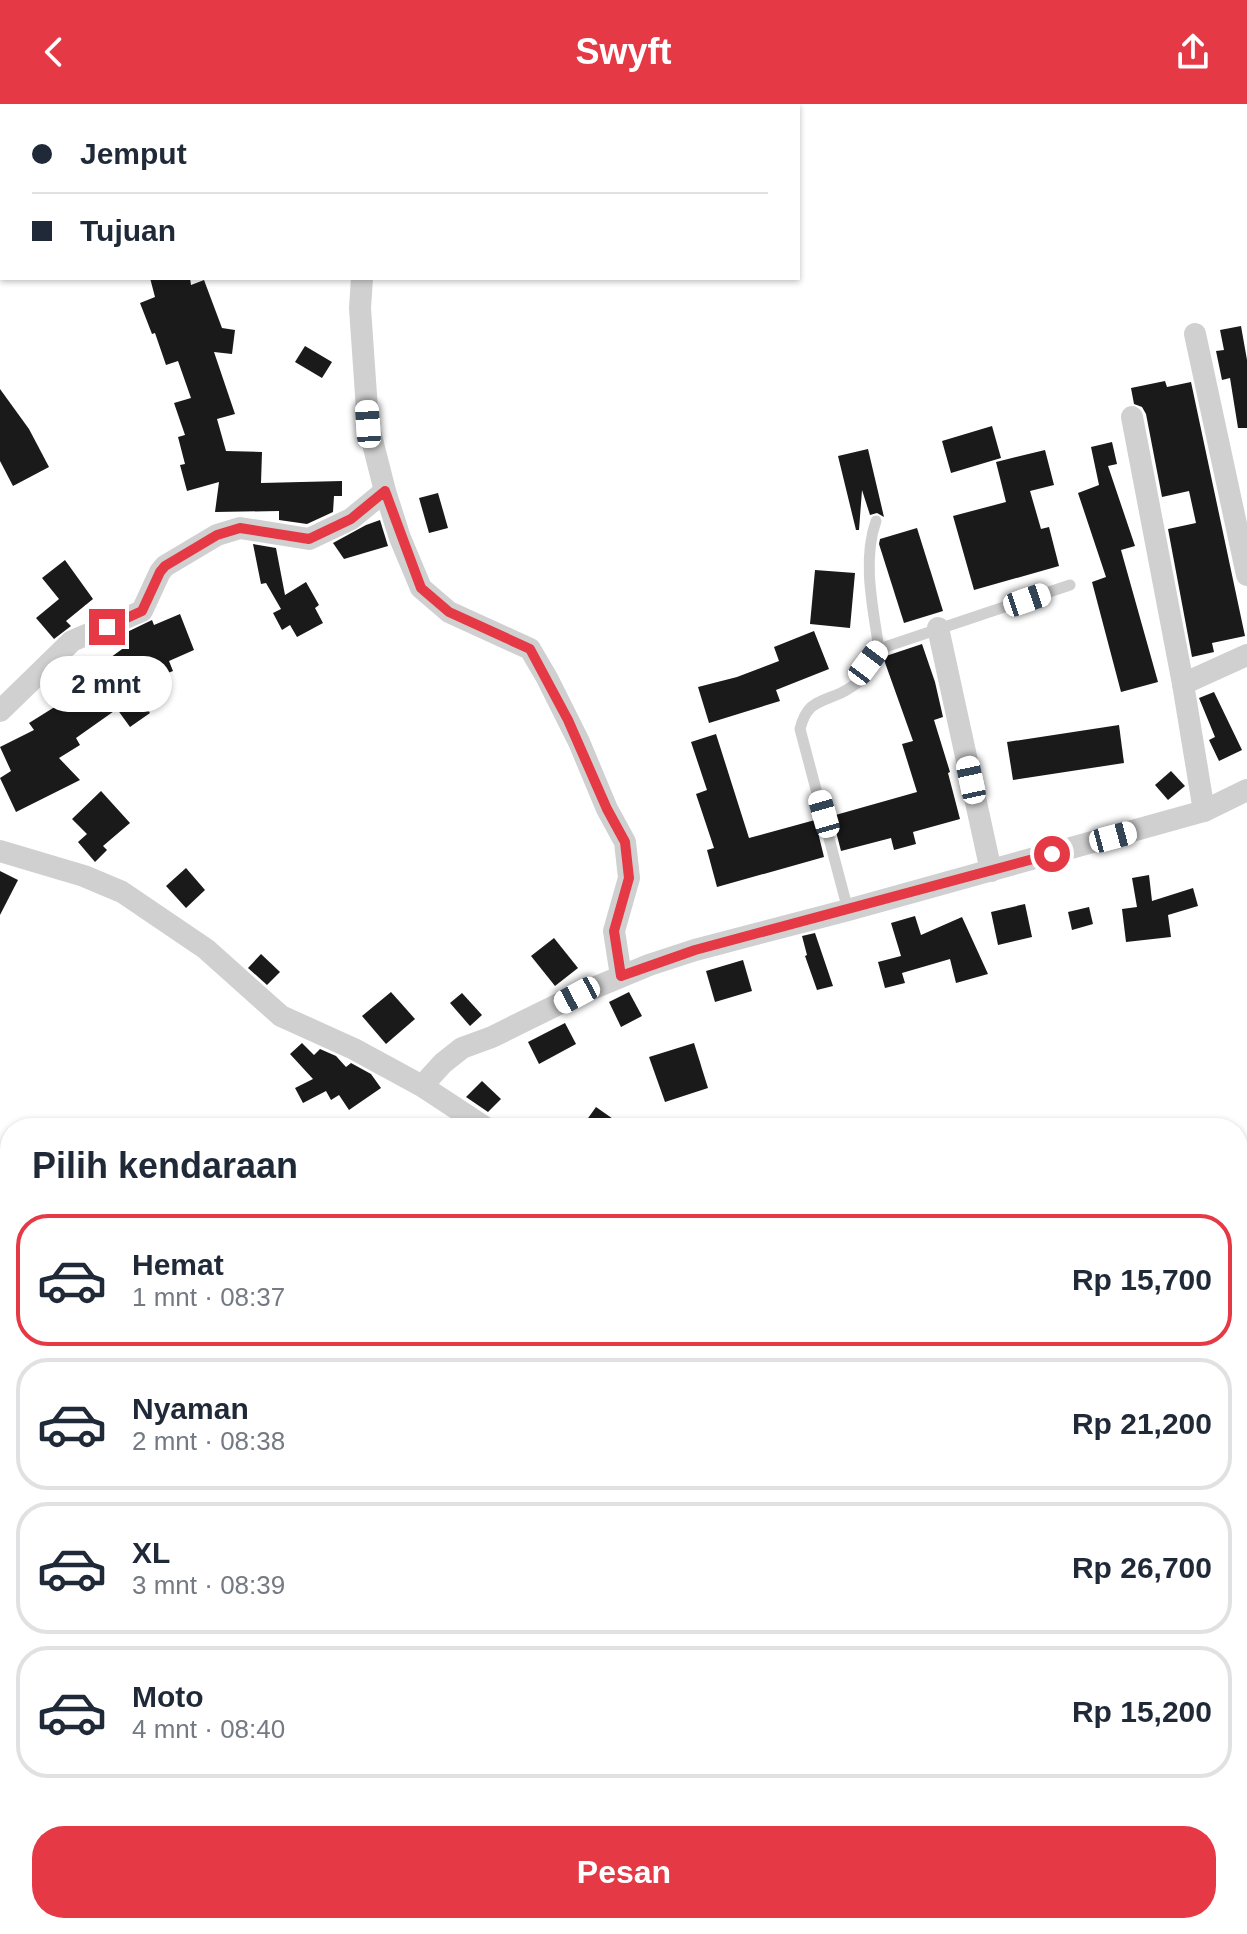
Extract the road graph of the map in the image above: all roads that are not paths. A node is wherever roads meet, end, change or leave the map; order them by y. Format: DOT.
graph roads {
  1 [pos="362,280"];
  2 [pos="1195,334"];
  3 [pos="1132,417"];
  4 [pos="385,491"];
  5 [pos="876,521"];
  6 [pos="1247,575"];
  7 [pos="1070,585"];
  8 [pos="938,628"];
  9 [pos="879,649"];
  10 [pos="1247,655"];
  11 [pos="1183,684"];
  12 [pos="0,711"];
  13 [pos="1247,790"];
  14 [pos="1204,811"];
  15 [pos="0,851"];
  16 [pos="991,871"];
  17 [pos="848,910"];
  18 [pos="621,976"];
  19 [pos="422,1086"];
  20 [pos="471,1118"];
  1 -- 4 [label="street"];
  2 -- 6 [label="street"];
  3 -- 11 [label="street"];
  4 -- 12 [label="street"];
  4 -- 18 [label="street"];
  5 -- 9 [label="lane"];
  7 -- 8 [label="lane"];
  8 -- 9 [label="lane"];
  8 -- 16 [label="street"];
  9 -- 17 [label="lane"];
  10 -- 11 [label="street"];
  11 -- 14 [label="street"];
  13 -- 14 [label="street"];
  14 -- 16 [label="street"];
  15 -- 19 [label="street"];
  16 -- 17 [label="street"];
  17 -- 18 [label="street"];
  18 -- 19 [label="street"];
  19 -- 20 [label="street"];
}
